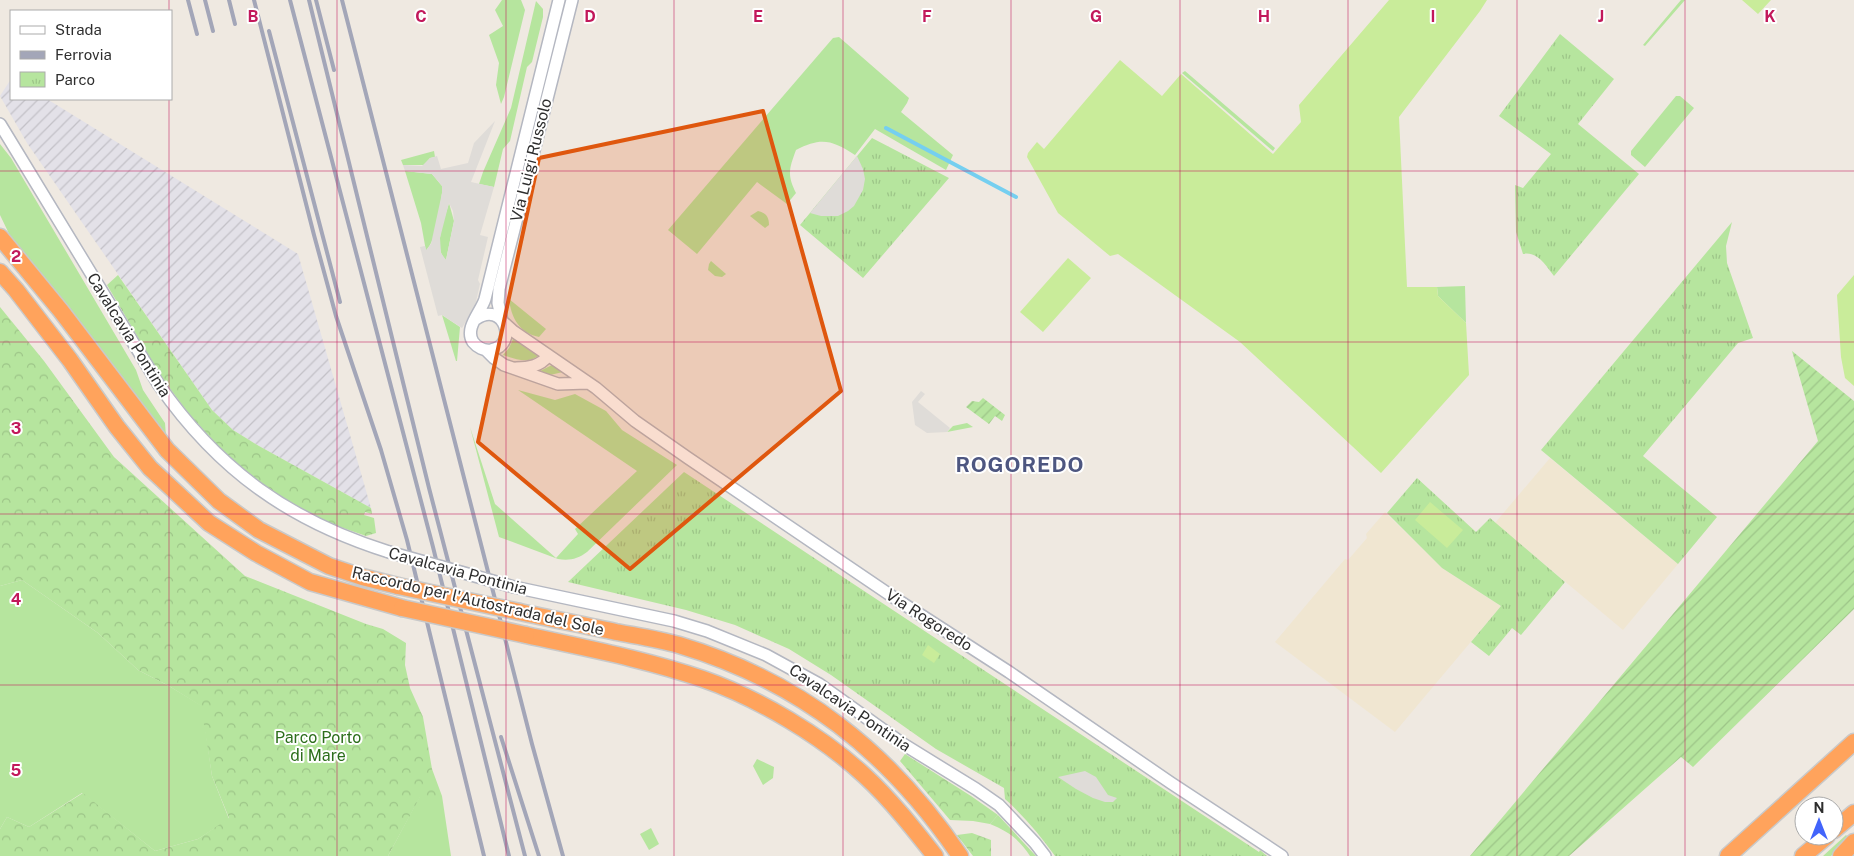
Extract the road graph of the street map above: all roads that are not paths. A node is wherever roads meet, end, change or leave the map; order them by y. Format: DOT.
graph roads {
  1 [pos="559,0"];
  2 [pos="572,0"];
  3 [pos="0,124"];
  4 [pos="2,238"];
  5 [pos="0,272"];
  6 [pos="476,319"];
  7 [pos="503,322"];
  8 [pos="486,350"];
  9 [pos="548,356"];
  10 [pos="511,368"];
  11 [pos="587,383"];
  12 [pos="1854,742"];
  13 [pos="1854,813"];
  14 [pos="1844,822"];
  15 [pos="1854,842"];
  16 [pos="1814,846"];
  17 [pos="957,852"];
  18 [pos="1279,855"];
  19 [pos="935,856"];
  20 [pos="1045,856"];
  21 [pos="1728,856"];
  22 [pos="1803,856"];
  23 [pos="1841,856"];
  1 -- 6 [label="street, Via Luigi Russolo"];
  2 -- 7 [label="street, Via Luigi Russolo"];
  3 -- 20 [label="street, Cavalcavia Pontinia, bridge"];
  4 -- 17 [label="highway, Raccordo per l'Autostrada del Sole, bridge"];
  5 -- 19 [label="highway, Raccordo per l'Autostrada del Sole, bridge"];
  6 -- 7 [label="street"];
  6 -- 8 [label="street"];
  7 -- 8 [label="street"];
  7 -- 9 [label="street, Via Rogoredo"];
  8 -- 10 [label="street"];
  9 -- 10 [label="street"];
  9 -- 11 [label="street, Via Rogoredo"];
  10 -- 11 [label="street"];
  11 -- 18 [label="street, Via Rogoredo"];
  12 -- 21 [label="highway"];
  13 -- 14 [label="highway"];
  15 -- 23 [label="highway"];
  16 -- 22 [label="highway"];
}
